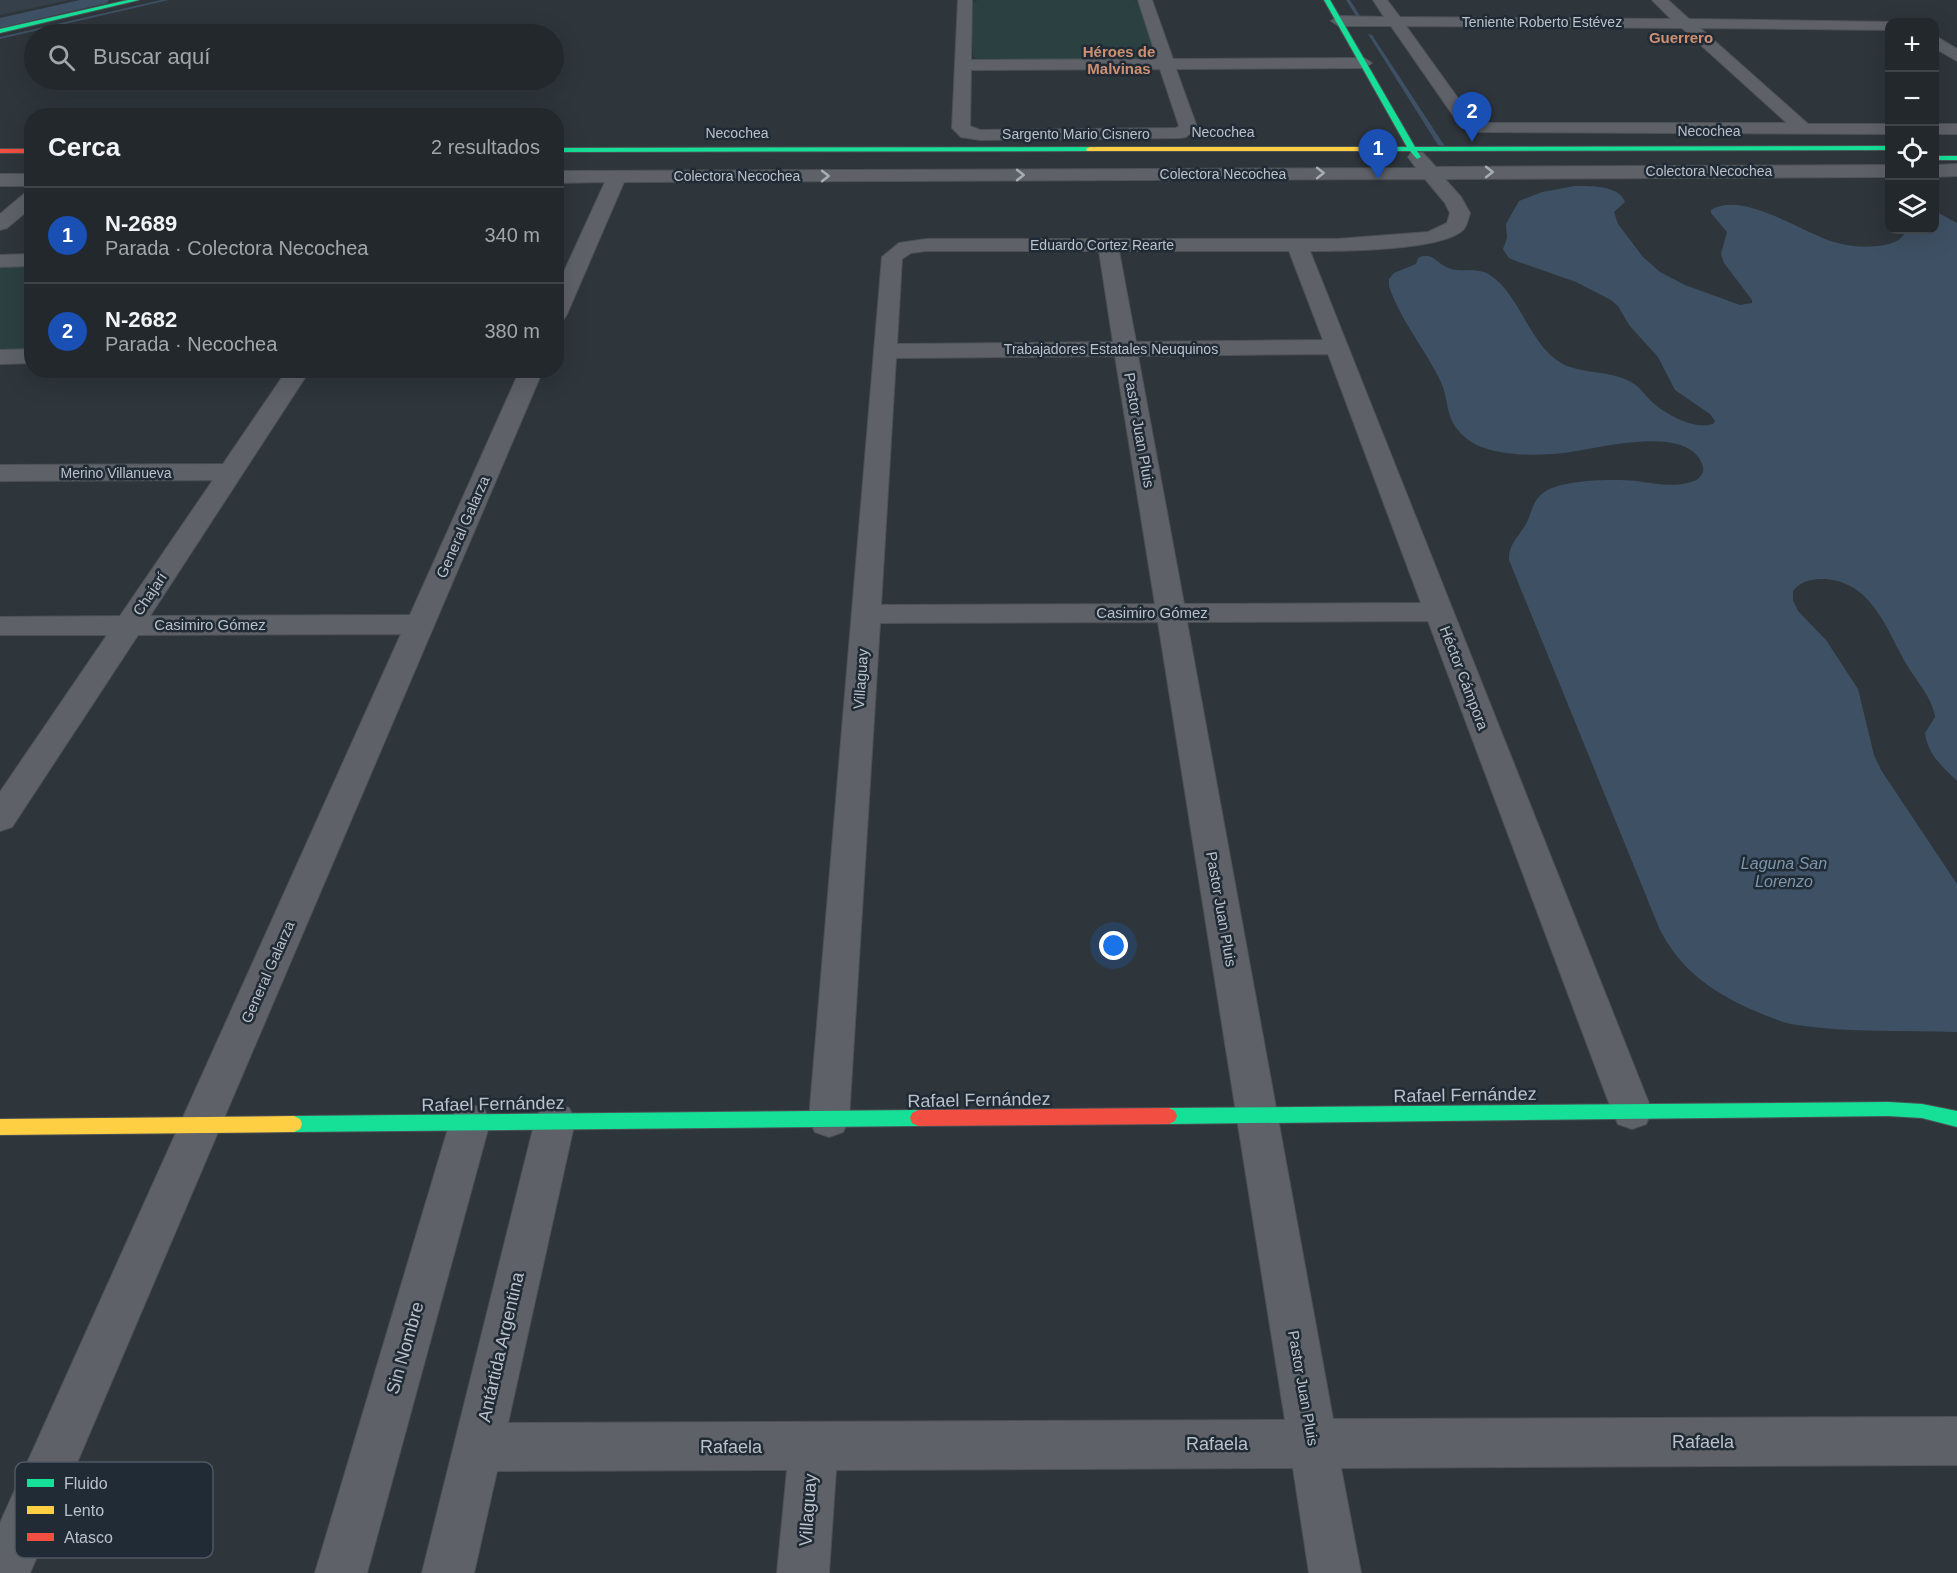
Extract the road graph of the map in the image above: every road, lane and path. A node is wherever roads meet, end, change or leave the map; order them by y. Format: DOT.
graph roads {
  1 [pos="136,0"];
  2 [pos="965,0"];
  3 [pos="1145,0"];
  4 [pos="1327,0"];
  5 [pos="1380,0"];
  6 [pos="1659,0"];
  7 [pos="1885,18"];
  8 [pos="31,24"];
  9 [pos="24,26"];
  10 [pos="1342,26"];
  11 [pos="1399,26"];
  12 [pos="1691,28"];
  13 [pos="0,31"];
  14 [pos="1885,35"];
  15 [pos="1939,43"];
  16 [pos="1957,56"];
  17 [pos="1364,63"];
  18 [pos="1167,64"];
  19 [pos="962,65"];
  20 [pos="1804,129"];
  21 [pos="1885,129"];
  22 [pos="1939,129"];
  23 [pos="1957,129"];
  24 [pos="1885,148"];
  25 [pos="1939,148"];
  26 [pos="1957,148"];
  27 [pos="564,150"];
  28 [pos="0,151"];
  29 [pos="24,151"];
  30 [pos="1415,152"];
  31 [pos="1885,158"];
  32 [pos="1939,158"];
  33 [pos="1957,158"];
  34 [pos="564,159"];
  35 [pos="0,160"];
  36 [pos="24,160"];
  37 [pos="1885,171"];
  38 [pos="1939,171"];
  39 [pos="1957,171"];
  40 [pos="1431,173"];
  41 [pos="564,177"];
  42 [pos="617,177"];
  43 [pos="0,180"];
  44 [pos="24,180"];
  45 [pos="24,203"];
  46 [pos="0,224"];
  47 [pos="1108,245"];
  48 [pos="1297,245"];
  49 [pos="906,247"];
  50 [pos="24,260"];
  51 [pos="0,261"];
  52 [pos="564,296"];
  53 [pos="1337,347"];
  54 [pos="1125,349"];
  55 [pos="885,351"];
  56 [pos="24,356"];
  57 [pos="0,357"];
  58 [pos="294,378"];
  59 [pos="528,378"];
  60 [pos="231,472"];
  61 [pos="0,473"];
  62 [pos="1439,612"];
  63 [pos="1170,613"];
  64 [pos="866,614"];
  65 [pos="420,624"];
  66 [pos="129,625"];
  67 [pos="0,626"];
  68 [pos="0,818"];
  69 [pos="1632,1111"];
  70 [pos="1256,1115"];
  71 [pos="829,1119"];
  72 [pos="1957,1119"];
  73 [pos="555,1121"];
  74 [pos="470,1122"];
  75 [pos="200,1125"];
  76 [pos="0,1127"];
  77 [pos="1957,1441"];
  78 [pos="1313,1444"];
  79 [pos="813,1446"];
  80 [pos="477,1448"];
  81 [pos="53,1462"];
  82 [pos="15,1548"];
  83 [pos="4,1573"];
  84 [pos="341,1573"];
  85 [pos="448,1573"];
  86 [pos="804,1573"];
  87 [pos="1335,1573"];
  1 -- 8 [label="main road"];
  2 -- 19 [label="street"];
  3 -- 18 [label="street"];
  4 -- 10 [label="main road"];
  5 -- 11 [label="street"];
  6 -- 12 [label="street"];
  7 -- 12 [label="street, Teniente Roberto Estévez"];
  9 -- 13 [label="main road"];
  10 -- 11 [label="street, Teniente Roberto Estévez"];
  10 -- 17 [label="main road"];
  11 -- 12 [label="street, Teniente Roberto Estévez"];
  11 -- 20 [label="street"];
  12 -- 14 [label="street, Teniente Roberto Estévez"];
  12 -- 20 [label="street"];
  15 -- 16 [label="street"];
  17 -- 18 [label="street"];
  17 -- 30 [label="main road"];
  18 -- 19 [label="street"];
  18 -- 19 [label="street, Sargento Mario Cisnero"];
  20 -- 21 [label="street"];
  22 -- 23 [label="street"];
  24 -- 30 [label="main road, Necochea"];
  25 -- 26 [label="main road"];
  27 -- 30 [label="main road, Necochea"];
  28 -- 29 [label="main road"];
  30 -- 31 [label="main road, Necochea"];
  30 -- 34 [label="main road, Necochea"];
  30 -- 40 [label="street"];
  32 -- 33 [label="main road"];
  35 -- 36 [label="main road"];
  40 -- 37 [label="street, Colectora Necochea, one-way"];
  38 -- 39 [label="street"];
  42 -- 40 [label="street, Colectora Necochea, one-way"];
  40 -- 48 [label="street, Eduardo Cortez Rearte"];
  41 -- 42 [label="street, Colectora Necochea"];
  42 -- 52 [label="street"];
  43 -- 44 [label="street"];
  45 -- 46 [label="street"];
  47 -- 48 [label="street, Eduardo Cortez Rearte"];
  47 -- 49 [label="street, Eduardo Cortez Rearte"];
  47 -- 54 [label="street, Pastor Juan Pluis"];
  48 -- 53 [label="street, Héctor Cámpora"];
  49 -- 55 [label="street, Villaguay"];
  50 -- 51 [label="street"];
  53 -- 54 [label="street, Trabajadores Estatales Neuquinos"];
  53 -- 62 [label="street, Héctor Cámpora"];
  54 -- 55 [label="street, Trabajadores Estatales Neuquinos"];
  54 -- 63 [label="street, Pastor Juan Pluis"];
  55 -- 64 [label="street, Villaguay"];
  56 -- 57 [label="street"];
  58 -- 60 [label="street, Chajarí"];
  59 -- 65 [label="street, General Galarza"];
  60 -- 61 [label="street, Merino Villanueva"];
  60 -- 66 [label="street, Chajarí"];
  62 -- 63 [label="street, Casimiro Gómez"];
  62 -- 69 [label="street, Héctor Cámpora"];
  63 -- 64 [label="street, Casimiro Gómez"];
  63 -- 70 [label="street, Pastor Juan Pluis"];
  64 -- 71 [label="street, Villaguay"];
  65 -- 66 [label="street, Casimiro Gómez"];
  65 -- 75 [label="street, General Galarza"];
  66 -- 67 [label="street, Casimiro Gómez"];
  66 -- 68 [label="street, Chajarí"];
  69 -- 70 [label="main road, Rafael Fernández"];
  69 -- 72 [label="main road, Rafael Fernández"];
  70 -- 71 [label="main road, Rafael Fernández"];
  70 -- 78 [label="street, Pastor Juan Pluis"];
  71 -- 73 [label="main road, Rafael Fernández"];
  73 -- 74 [label="main road, Rafael Fernández"];
  73 -- 80 [label="street, Antártida Argentina"];
  74 -- 75 [label="main road, Rafael Fernández"];
  74 -- 84 [label="street, Sin Nombre"];
  75 -- 76 [label="main road, Rafael Fernández"];
  75 -- 81 [label="street, General Galarza"];
  77 -- 78 [label="street, Rafaela"];
  78 -- 79 [label="street, Rafaela"];
  78 -- 87 [label="street, Pastor Juan Pluis"];
  79 -- 80 [label="street, Rafaela"];
  79 -- 86 [label="street, Villaguay"];
  80 -- 85 [label="street, Antártida Argentina"];
  82 -- 83 [label="street, General Galarza"];
}
